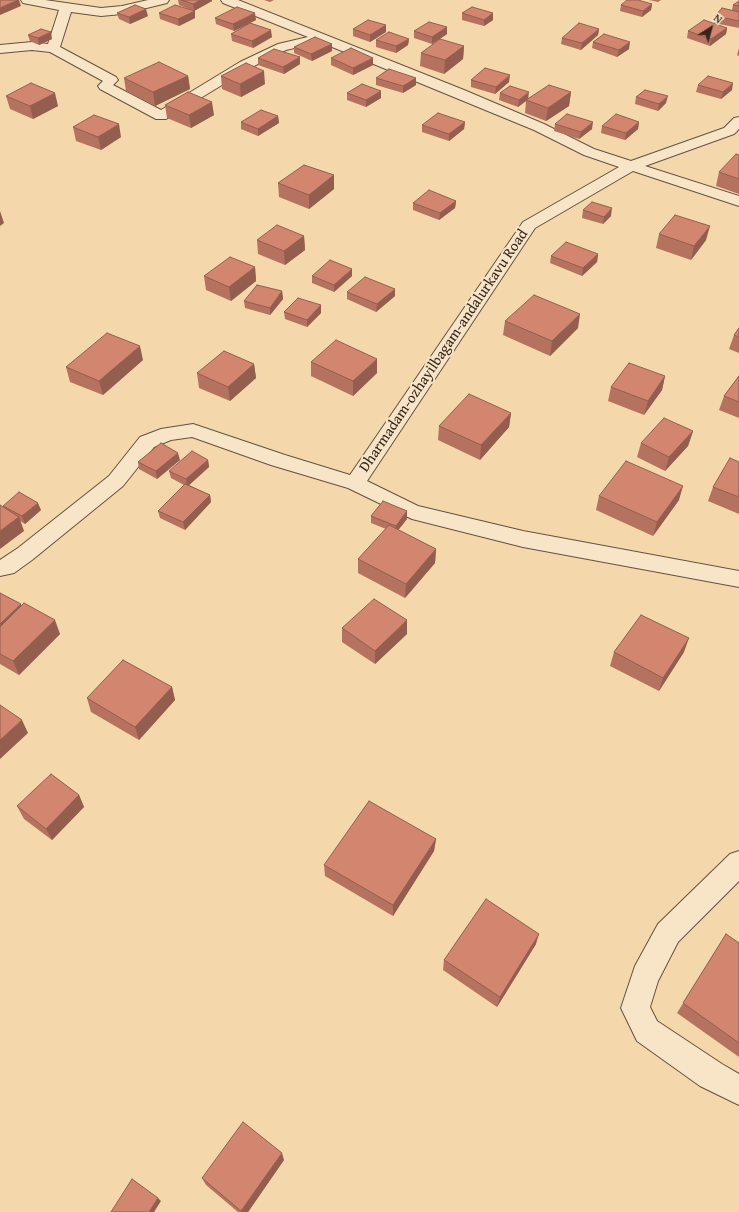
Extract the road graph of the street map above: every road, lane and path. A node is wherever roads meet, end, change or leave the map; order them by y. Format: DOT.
graph roads {
  1 [pos="27,0"];
  2 [pos="163,0"];
  3 [pos="227,0"];
  4 [pos="66,8"];
  5 [pos="321,38"];
  6 [pos="53,48"];
  7 [pos="0,49"];
  8 [pos="739,121"];
  9 [pos="633,165"];
  10 [pos="739,201"];
  11 [pos="355,483"];
  12 [pos="0,568"];
  13 [pos="739,579"];
  14 [pos="739,863"];
  15 [pos="739,1090"];
  1 -- 4 [label="street"];
  2 -- 4 [label="street"];
  3 -- 5 [label="street"];
  4 -- 6 [label="street"];
  5 -- 6 [label="street"];
  5 -- 9 [label="street"];
  6 -- 7 [label="street"];
  8 -- 9 [label="street, Dharmadam-ozhayilbagam-andalurkavu Road"];
  9 -- 10 [label="street"];
  9 -- 11 [label="street, Dharmadam-ozhayilbagam-andalurkavu Road"];
  11 -- 12 [label="street"];
  11 -- 13 [label="street, Dharmadam-ozhayilbagam-andalurkavu Road"];
  14 -- 15 [label="street"];
}
